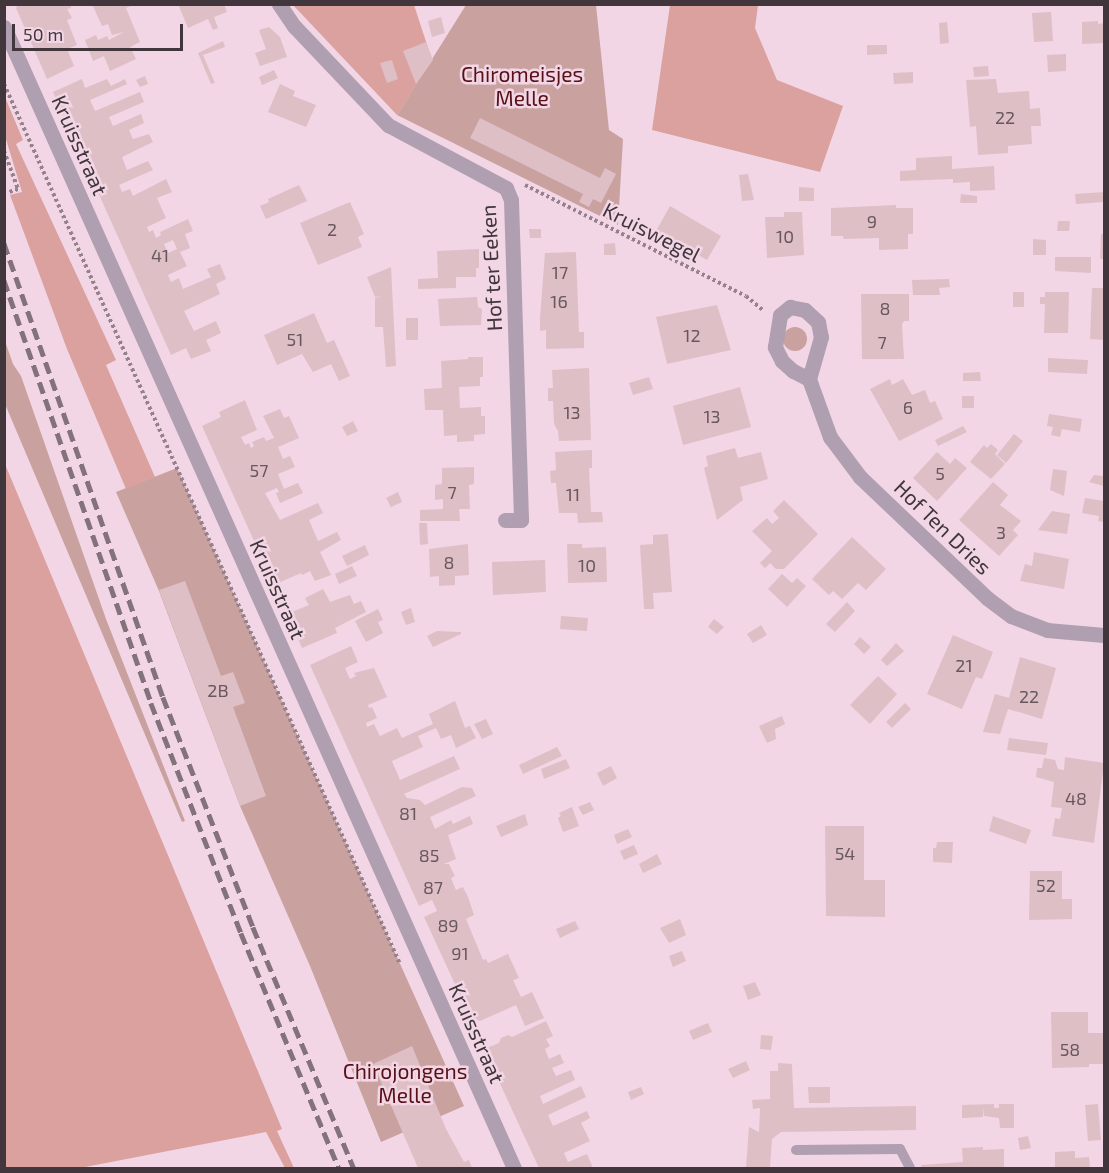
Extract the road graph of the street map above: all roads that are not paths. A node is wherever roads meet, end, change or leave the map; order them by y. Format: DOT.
graph roads {
  1 [pos="279,4"];
  2 [pos="4,27"];
  3 [pos="809,379"];
  4 [pos="505,520"];
  5 [pos="1104,635"];
  6 [pos="796,1150"];
  7 [pos="514,1168"];
  8 [pos="910,1168"];
  1 -- 4 [label="street, Hof ter Eeken"];
  2 -- 7 [label="street, Kruisstraat"];
  3 -- 3 [label="street"];
  3 -- 5 [label="street, Hof Ten Dries"];
  6 -- 8 [label="lane"];
}
